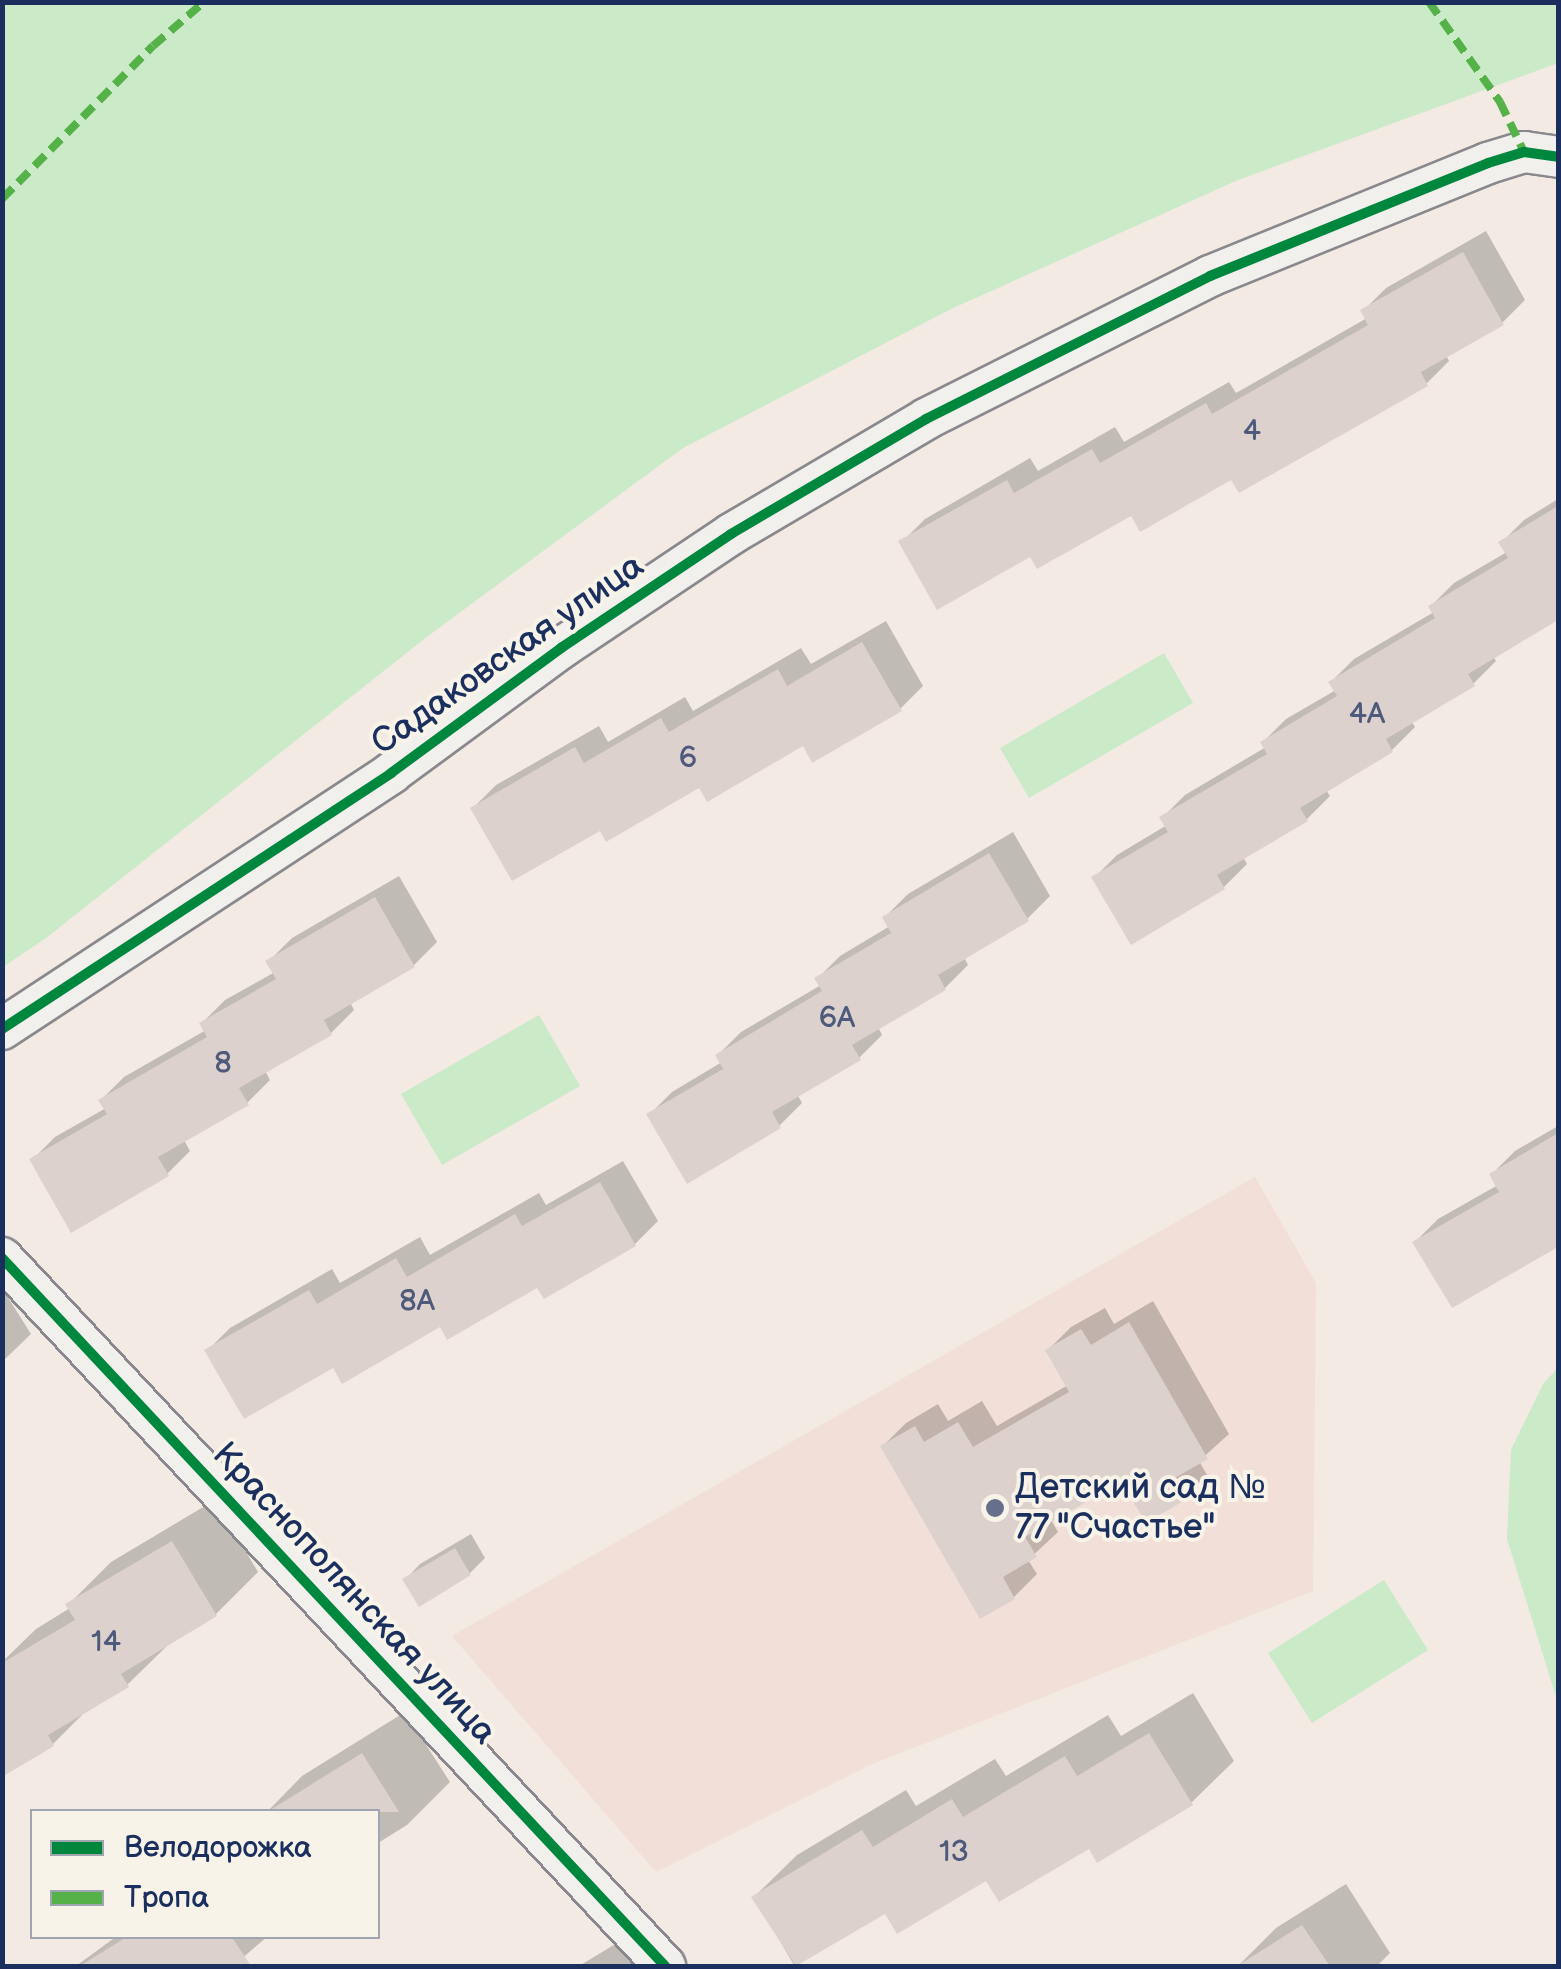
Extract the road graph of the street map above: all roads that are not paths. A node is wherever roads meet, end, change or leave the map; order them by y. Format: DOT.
graph roads {
  1 [pos="1558,157"];
  2 [pos="2,1030"];
  3 [pos="2,1258"];
  4 [pos="665,1966"];
  1 -- 2 [label="street, Садаковская улица"];
  3 -- 4 [label="street, Краснополянская улица"];
}
